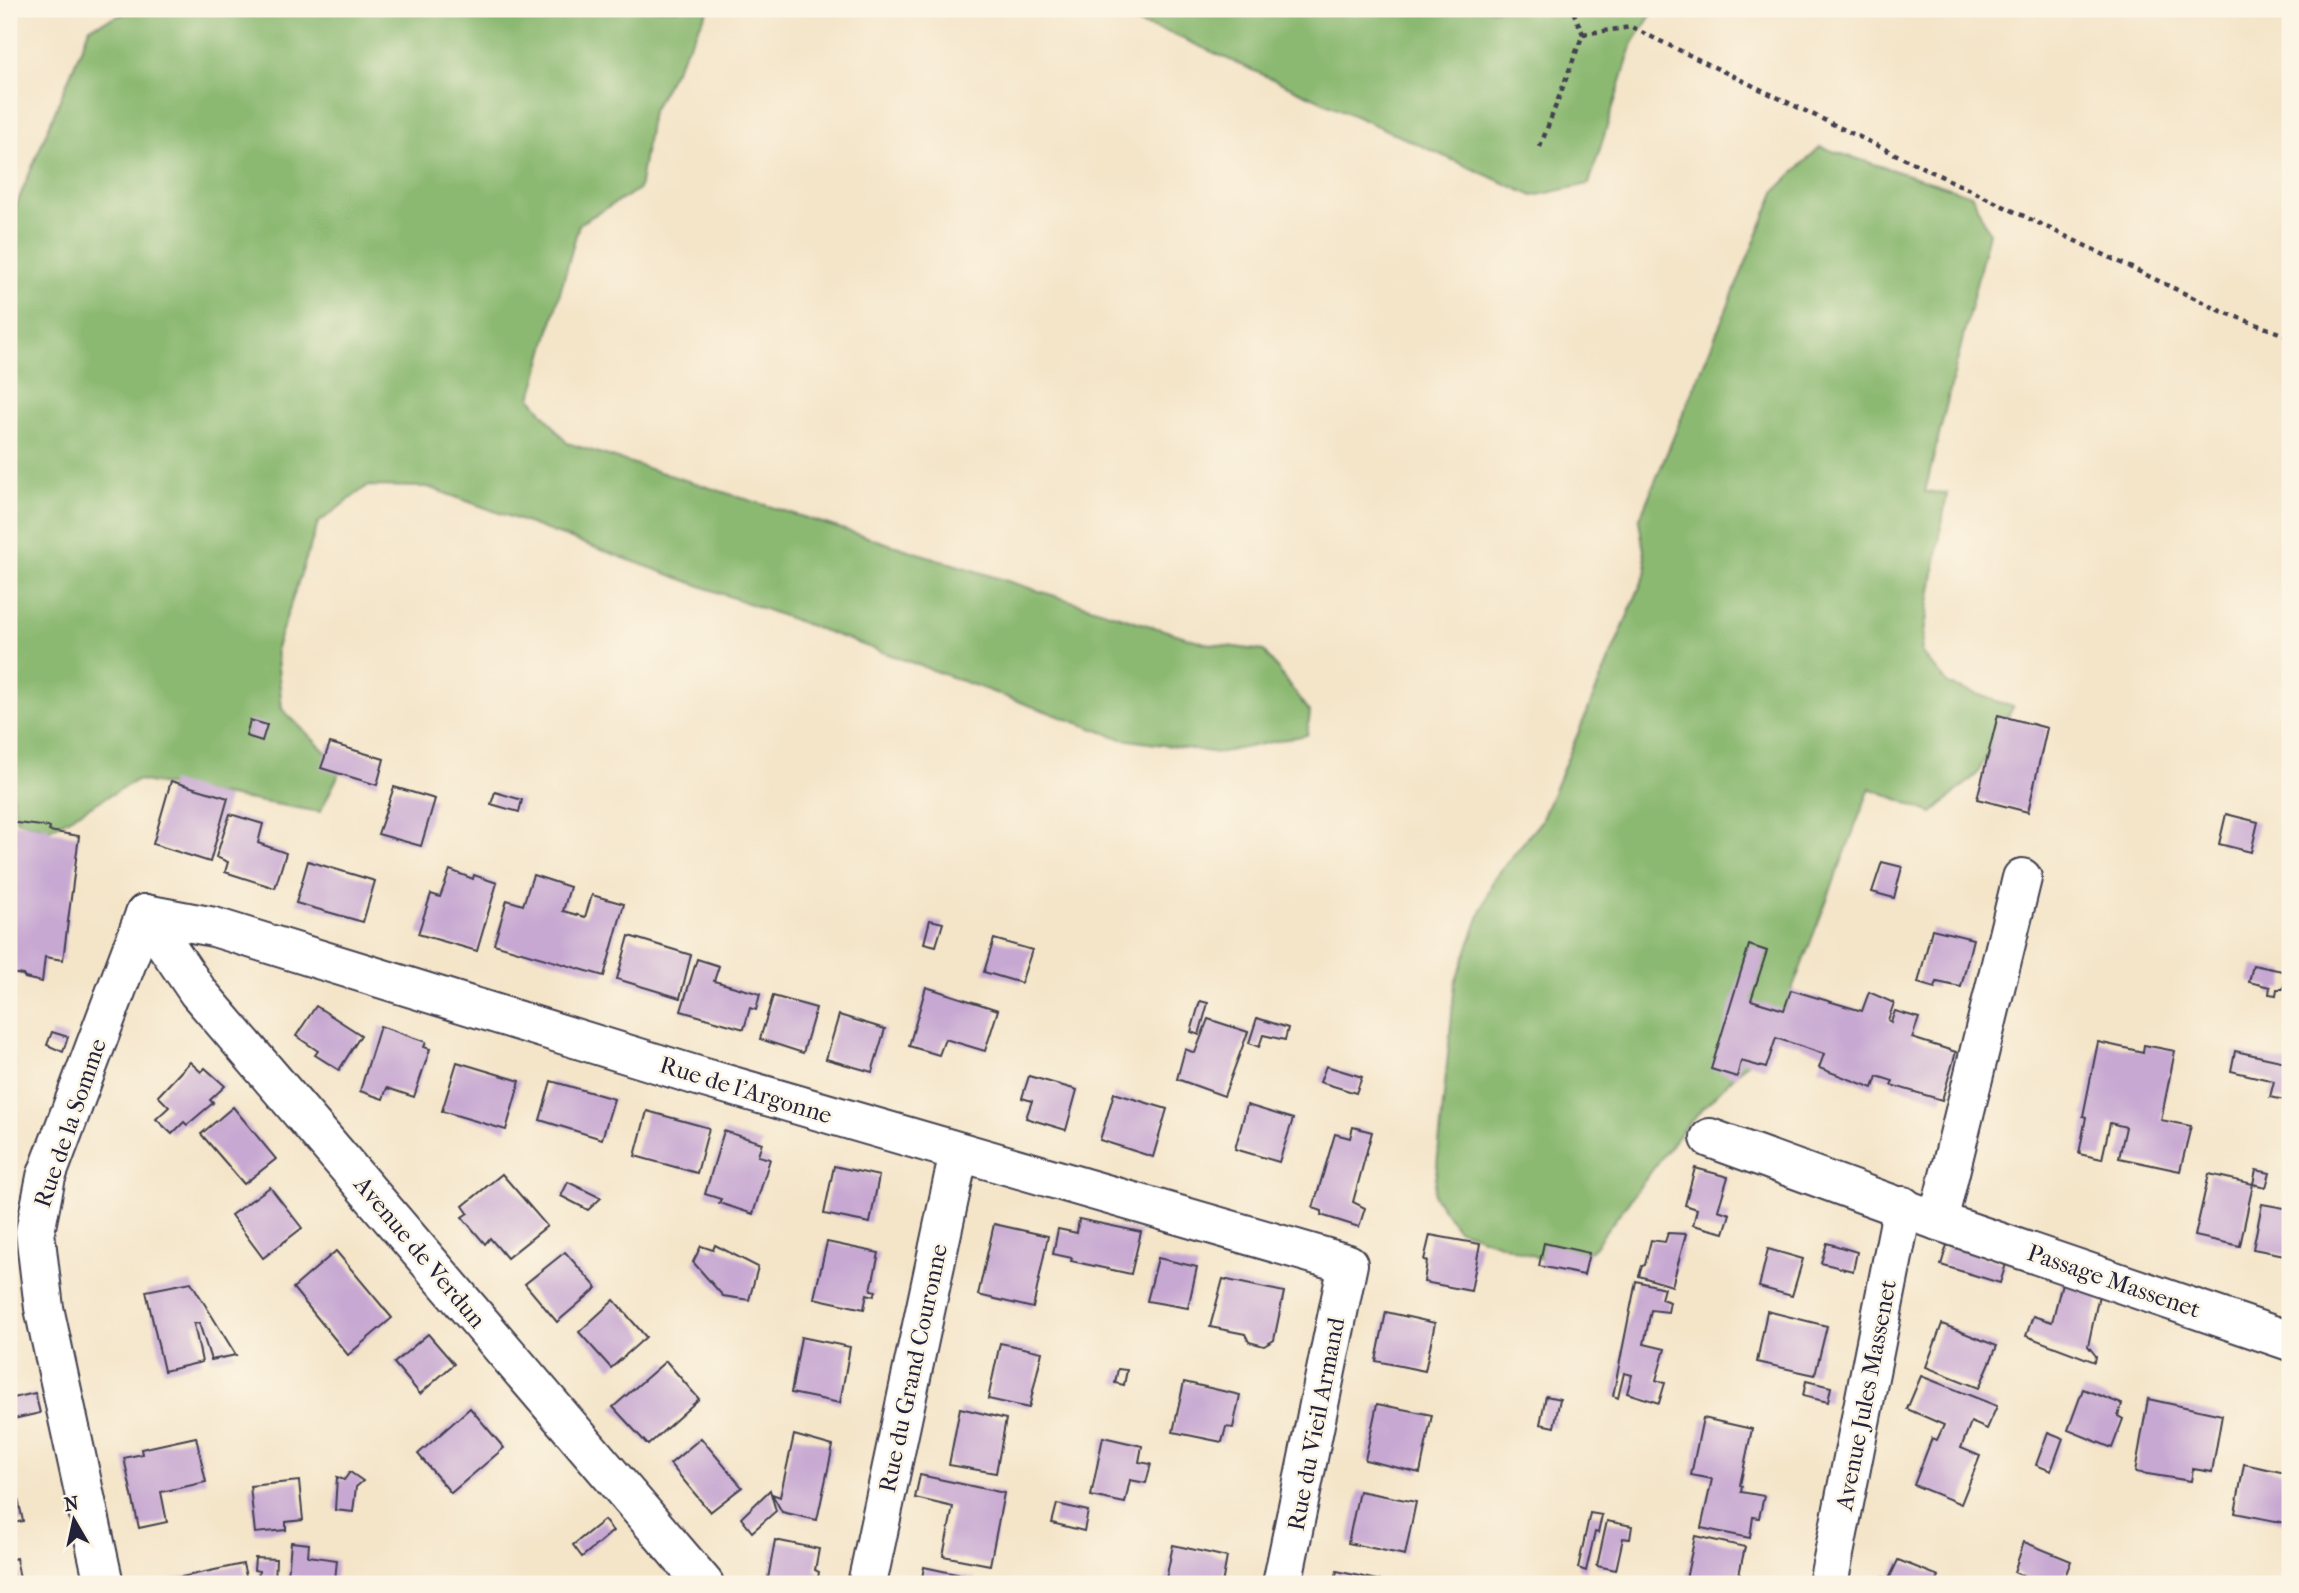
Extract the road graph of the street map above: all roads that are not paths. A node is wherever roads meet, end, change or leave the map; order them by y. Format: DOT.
graph roads {
  1 [pos="2022,878"];
  2 [pos="145,914"];
  3 [pos="1710,1138"];
  4 [pos="959,1152"];
  5 [pos="1903,1206"];
  6 [pos="1938,1221"];
  7 [pos="1348,1264"];
  8 [pos="2290,1341"];
  9 [pos="104,1584"];
  10 [pos="704,1584"];
  11 [pos="867,1584"];
  12 [pos="1282,1584"];
  13 [pos="1828,1584"];
  1 -- 6 [label="street"];
  2 -- 4 [label="street, Rue de l'Argonne"];
  2 -- 9 [label="street, Rue de la Somme"];
  2 -- 10 [label="street, Avenue de Verdun"];
  3 -- 5 [label="street, Passage Massenet"];
  4 -- 7 [label="street, Rue de l'Argonne"];
  4 -- 11 [label="street, Rue du Grand Couronne"];
  5 -- 6 [label="street, Passage Massenet"];
  5 -- 13 [label="street, Avenue Jules Massenet"];
  6 -- 8 [label="street, Passage Massenet"];
  7 -- 12 [label="street, Rue du Vieil Armand"];
}
